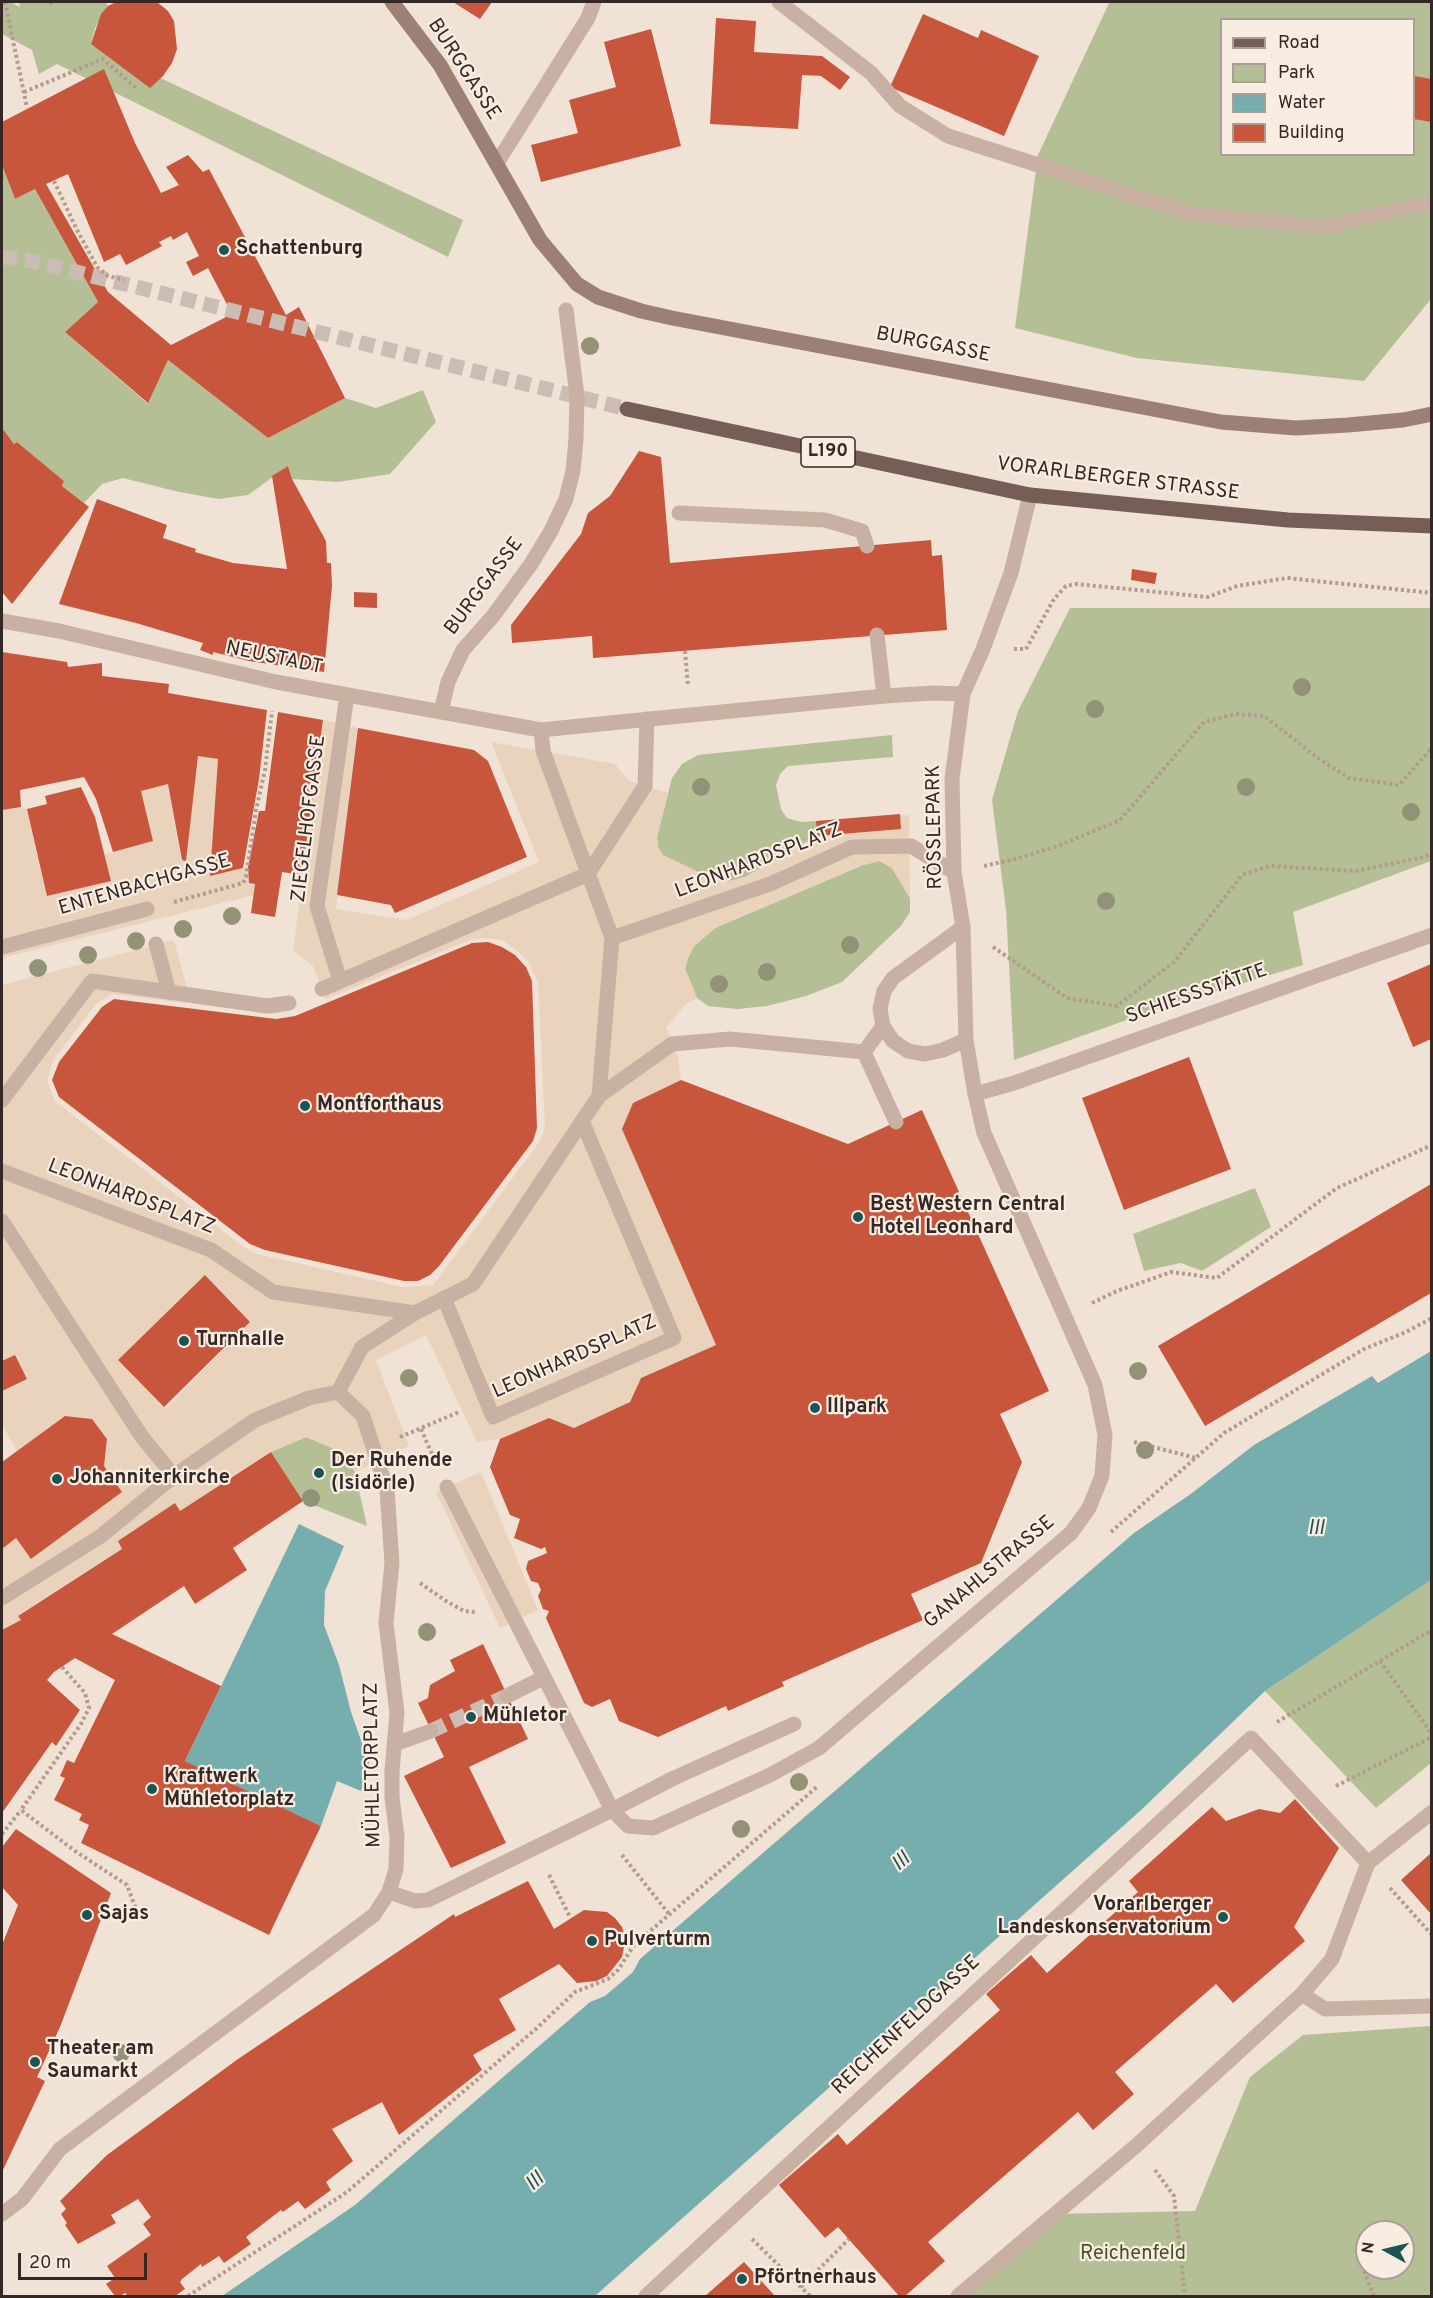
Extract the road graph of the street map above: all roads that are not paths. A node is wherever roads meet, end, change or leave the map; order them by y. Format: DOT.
graph roads {
  1 [pos="392,2"];
  2 [pos="594,2"];
  3 [pos="778,2"];
  4 [pos="497,164"];
  5 [pos="1431,202"];
  6 [pos="566,310"];
  7 [pos="627,409"];
  8 [pos="1431,414"];
  9 [pos="1030,495"];
  10 [pos="679,513"];
  11 [pos="1431,526"];
  12 [pos="867,546"];
  13 [pos="2,621"];
  14 [pos="877,635"];
  15 [pos="963,694"];
  16 [pos="347,695"];
  17 [pos="884,696"];
  18 [pos="441,712"];
  19 [pos="647,719"];
  20 [pos="541,730"];
  21 [pos="954,872"];
  22 [pos="588,874"];
  23 [pos="147,909"];
  24 [pos="963,927"];
  25 [pos="1431,935"];
  26 [pos="612,938"];
  27 [pos="156,944"];
  28 [pos="2,947"];
  29 [pos="340,981"];
  30 [pos="321,989"];
  31 [pos="170,992"];
  32 [pos="289,1003"];
  33 [pos="883,1026"];
  34 [pos="966,1040"];
  35 [pos="864,1052"];
  36 [pos="975,1094"];
  37 [pos="599,1096"];
  38 [pos="2,1100"];
  39 [pos="582,1121"];
  40 [pos="896,1122"];
  41 [pos="2,1171"];
  42 [pos="2,1221"];
  43 [pos="444,1298"];
  44 [pos="415,1312"];
  45 [pos="338,1392"];
  46 [pos="174,1476"];
  47 [pos="447,1486"];
  48 [pos="2,1598"];
  49 [pos="543,1678"];
  50 [pos="507,1696"];
  51 [pos="794,1724"];
  52 [pos="431,1731"];
  53 [pos="394,1744"];
  54 [pos="612,1810"];
  55 [pos="1431,1812"];
  56 [pos="1368,1863"];
  57 [pos="389,1892"];
  58 [pos="1302,1994"];
  59 [pos="1431,2006"];
  60 [pos="2,2214"];
  61 [pos="646,2296"];
  62 [pos="958,2296"];
  1 -- 4 [label="main road, BURGGASSE"];
  2 -- 4 [label="street, BURGGASSE"];
  3 -- 5 [label="street"];
  4 -- 8 [label="main road, BURGGASSE"];
  6 -- 18 [label="street, BURGGASSE"];
  7 -- 9 [label="main road, VORARLBERGER STRASSE / L190"];
  9 -- 11 [label="main road, VORARLBERGER STRASSE / L190"];
  9 -- 15 [label="street, RÖSSLEPARK"];
  10 -- 12 [label="street"];
  13 -- 16 [label="street, NEUSTADT"];
  14 -- 17 [label="street"];
  15 -- 17 [label="street"];
  15 -- 21 [label="street, RÖSSLEPARK"];
  16 -- 18 [label="street, NEUSTADT"];
  16 -- 29 [label="street, ZIEGELHOFGASSE"];
  17 -- 19 [label="street"];
  18 -- 20 [label="street, NEUSTADT"];
  19 -- 20 [label="street"];
  19 -- 22 [label="street"];
  20 -- 22 [label="street"];
  21 -- 24 [label="street, RÖSSLEPARK"];
  21 -- 26 [label="street, LEONHARDSPLATZ"];
  22 -- 26 [label="street"];
  22 -- 29 [label="street"];
  23 -- 28 [label="street, ENTENBACHGASSE"];
  24 -- 33 [label="street"];
  24 -- 34 [label="street, GANAHLSTRASSE"];
  25 -- 36 [label="street, SCHIESSSTÄTTE"];
  26 -- 37 [label="street"];
  27 -- 31 [label="street"];
  29 -- 30 [label="street"];
  31 -- 32 [label="street"];
  31 -- 38 [label="street"];
  33 -- 34 [label="street"];
  33 -- 35 [label="street"];
  34 -- 36 [label="street, GANAHLSTRASSE"];
  35 -- 37 [label="street"];
  35 -- 40 [label="street"];
  36 -- 54 [label="street, GANAHLSTRASSE"];
  37 -- 39 [label="street"];
  39 -- 43 [label="street"];
  39 -- 43 [label="street, LEONHARDSPLATZ"];
  41 -- 44 [label="street, LEONHARDSPLATZ"];
  42 -- 46 [label="street"];
  43 -- 44 [label="street"];
  44 -- 45 [label="street"];
  45 -- 46 [label="street"];
  45 -- 53 [label="street, MÜHLETORPLATZ"];
  46 -- 48 [label="street"];
  47 -- 49 [label="street"];
  49 -- 50 [label="street"];
  49 -- 54 [label="street"];
  51 -- 54 [label="street"];
  52 -- 53 [label="street"];
  53 -- 57 [label="street, MÜHLETORPLATZ"];
  54 -- 57 [label="street"];
  55 -- 56 [label="street"];
  56 -- 58 [label="street"];
  56 -- 61 [label="street, REICHENFELDGASSE"];
  57 -- 60 [label="street, MÜHLETORPLATZ"];
  58 -- 59 [label="street"];
  58 -- 62 [label="street"];
}
